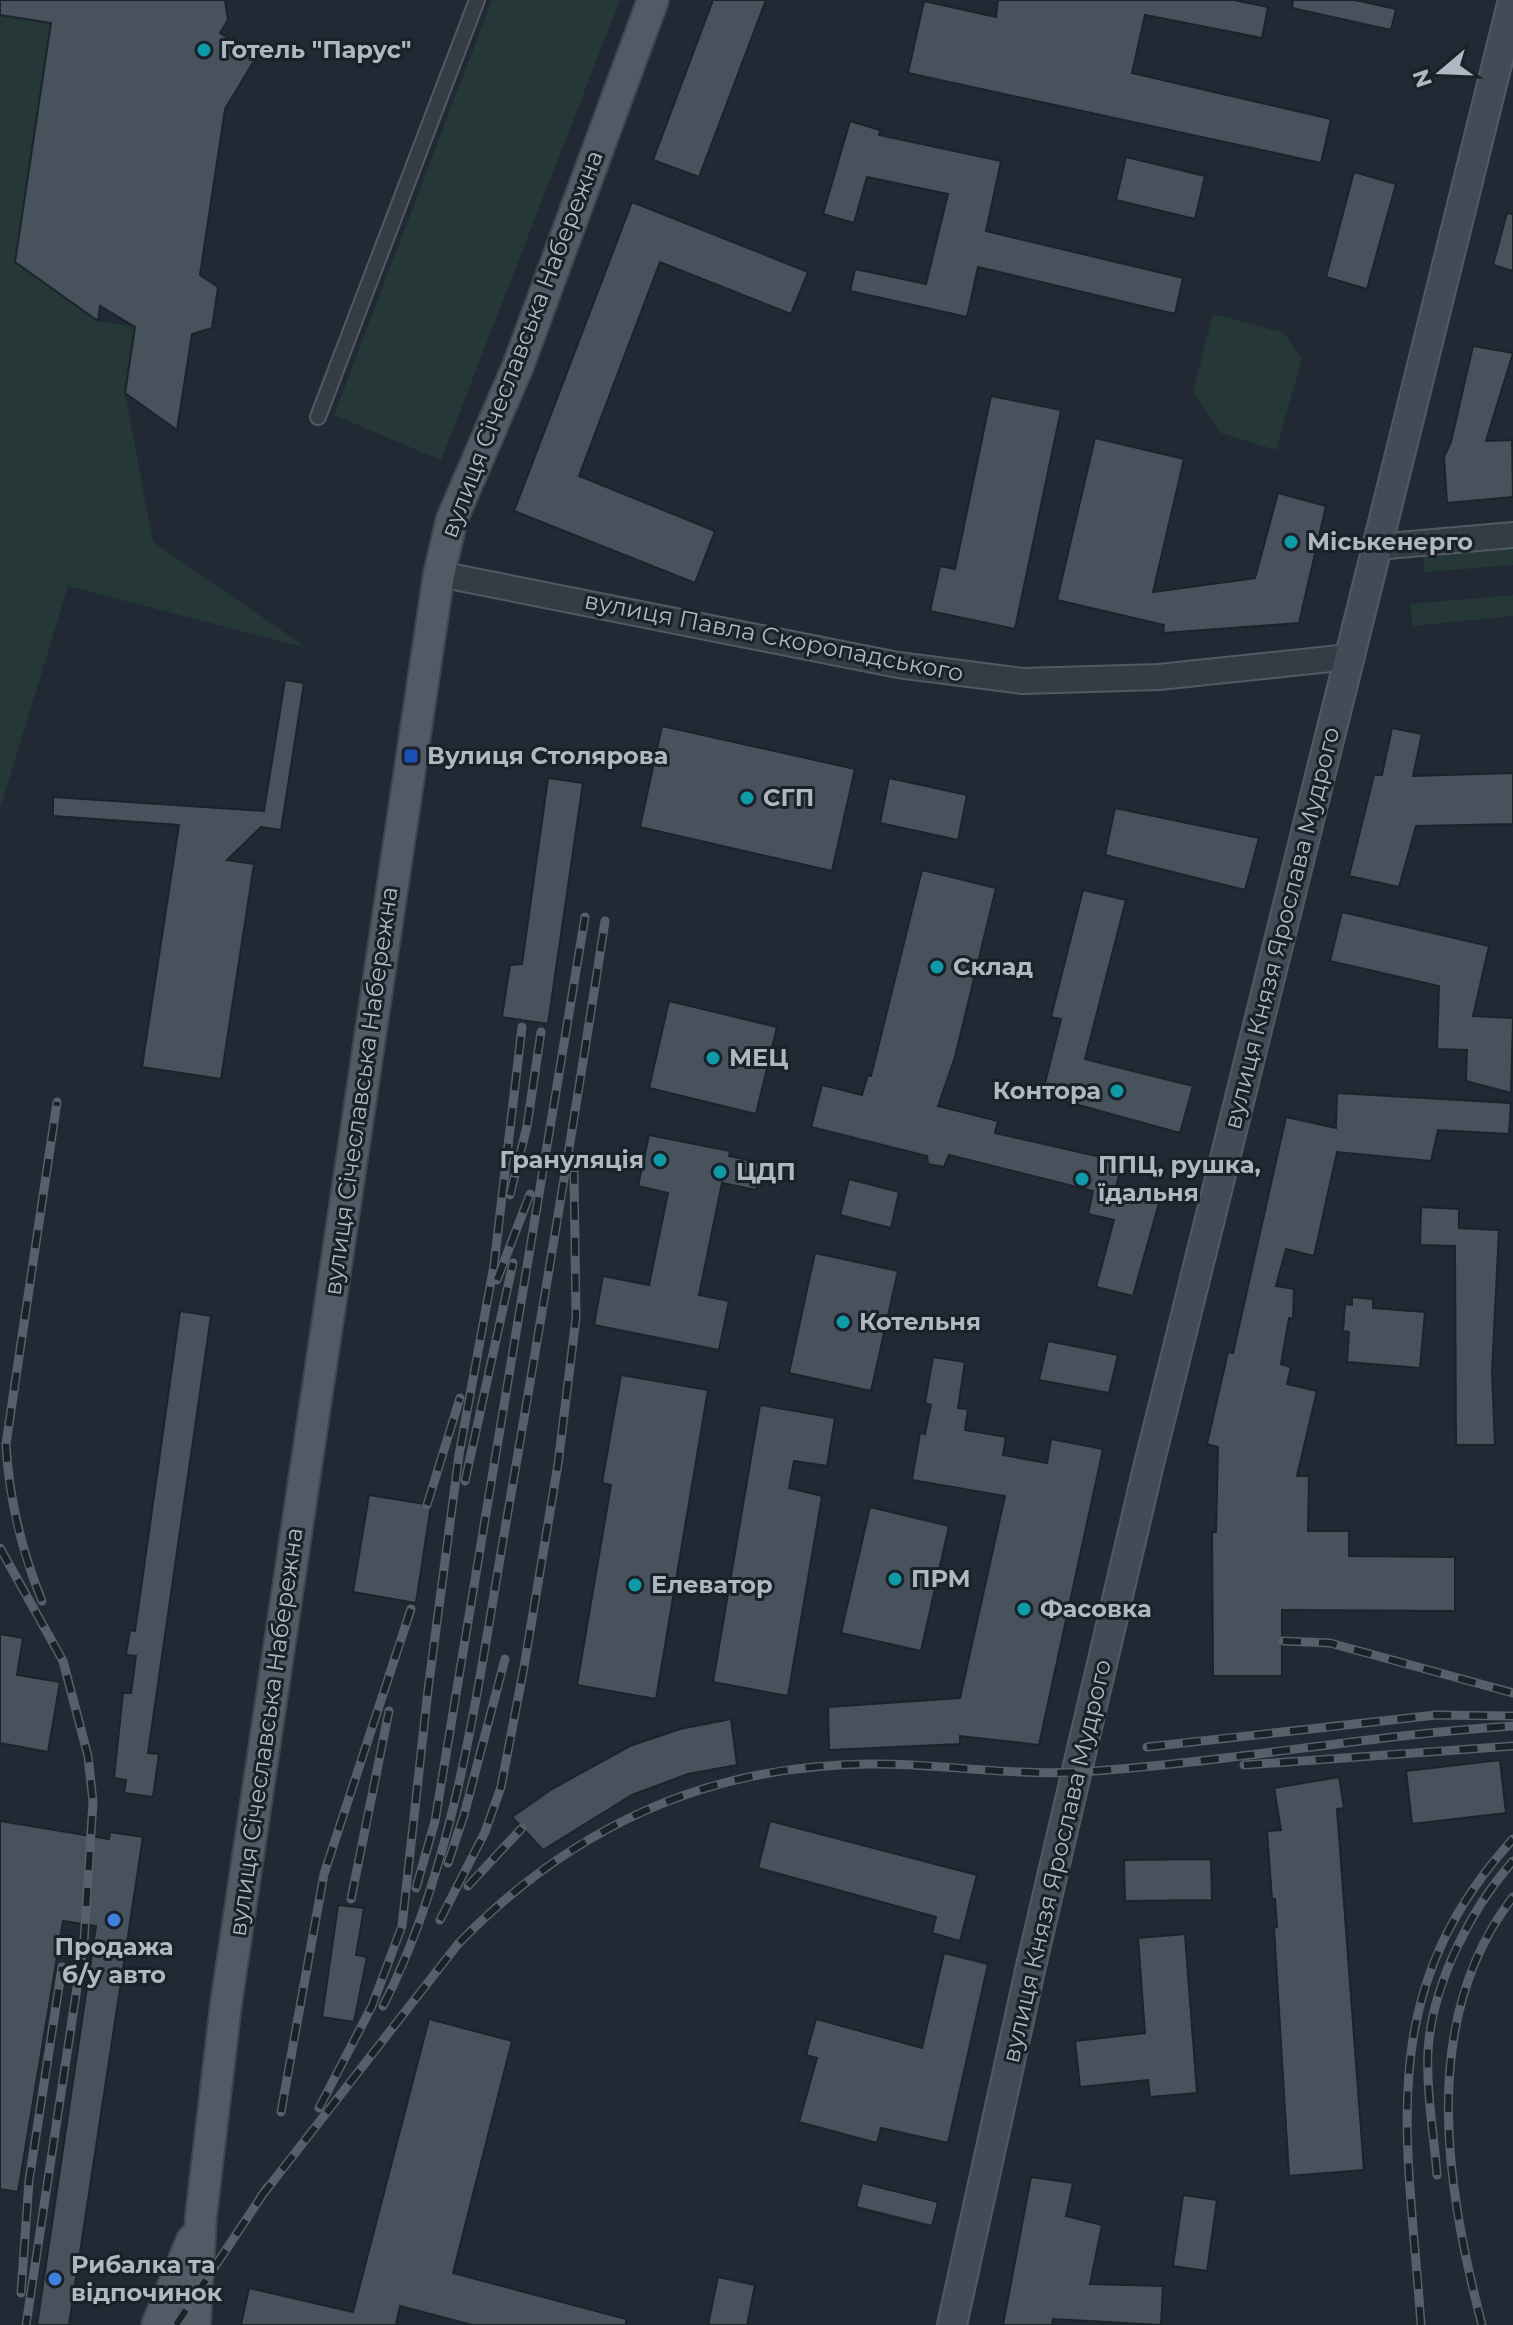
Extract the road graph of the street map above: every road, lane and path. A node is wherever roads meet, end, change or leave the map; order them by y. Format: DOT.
graph roads {
  1 [pos="477,0"];
  2 [pos="653,0"];
  3 [pos="1513,0"];
  4 [pos="318,417"];
  5 [pos="1513,535"];
  6 [pos="1376,547"];
  7 [pos="439,574"];
  8 [pos="1349,657"];
  9 [pos="201,2216"];
  10 [pos="157,2325"];
  11 [pos="195,2325"];
  12 [pos="952,2325"];
  1 -- 4 [label="street"];
  2 -- 7 [label="main road, вулиця Січеславська Набережна"];
  3 -- 6 [label="main road, вулиця Князя Ярослава Мудрого"];
  5 -- 6 [label="street"];
  6 -- 8 [label="main road, вулиця Князя Ярослава Мудрого"];
  7 -- 8 [label="street, вулиця Павла Скоропадського"];
  7 -- 9 [label="main road, вулиця Січеславська Набережна"];
  8 -- 12 [label="main road, вулиця Князя Ярослава Мудрого"];
  9 -- 10 [label="main road, вулиця Січеславська Набережна"];
  9 -- 11 [label="main road, вулиця Січеславська Набережна"];
}
